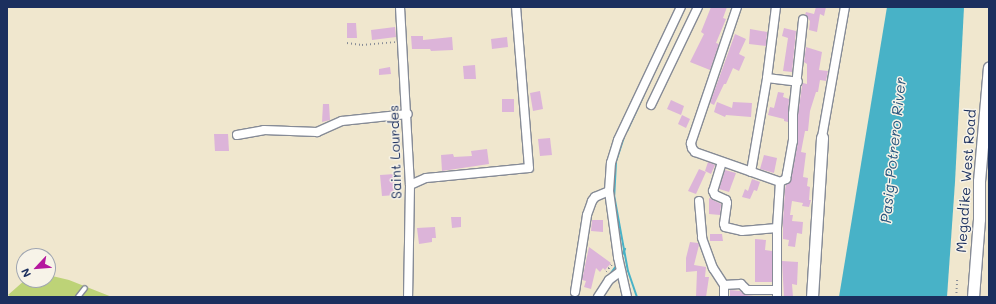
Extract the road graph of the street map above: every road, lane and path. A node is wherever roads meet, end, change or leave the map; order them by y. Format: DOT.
graph roads {
  1 [pos="400,7"];
  2 [pos="516,7"];
  3 [pos="681,7"];
  4 [pos="698,7"];
  5 [pos="737,7"];
  6 [pos="776,7"];
  7 [pos="845,7"];
  8 [pos="803,20"];
  9 [pos="402,42"];
  10 [pos="347,43"];
  11 [pos="989,67"];
  12 [pos="767,78"];
  13 [pos="798,82"];
  14 [pos="651,105"];
  15 [pos="408,114"];
  16 [pos="237,135"];
  17 [pos="822,137"];
  18 [pos="722,162"];
  19 [pos="751,172"];
  20 [pos="780,182"];
  21 [pos="410,185"];
  22 [pos="609,191"];
  23 [pos="699,201"];
  24 [pos="777,228"];
  25 [pos="621,268"];
  26 [pos="957,280"];
  27 [pos="724,284"];
  28 [pos="85,288"];
  29 [pos="575,292"];
  30 [pos="777,293"];
  31 [pos="78,297"];
  32 [pos="408,297"];
  33 [pos="598,297"];
  34 [pos="627,297"];
  35 [pos="724,297"];
  36 [pos="812,297"];
  37 [pos="956,297"];
  38 [pos="973,297"];
  1 -- 9 [label="street, Saint Lourdes"];
  2 -- 21 [label="street"];
  3 -- 22 [label="street"];
  4 -- 14 [label="street"];
  5 -- 18 [label="street"];
  6 -- 12 [label="street"];
  7 -- 17 [label="street"];
  8 -- 13 [label="street"];
  9 -- 10 [label="path"];
  9 -- 15 [label="street, Saint Lourdes"];
  11 -- 38 [label="street, Megadike West Road"];
  12 -- 13 [label="street"];
  12 -- 19 [label="street"];
  13 -- 20 [label="street"];
  15 -- 16 [label="street"];
  15 -- 21 [label="street, Saint Lourdes"];
  17 -- 36 [label="street"];
  18 -- 19 [label="street"];
  18 -- 24 [label="street"];
  19 -- 20 [label="street"];
  20 -- 24 [label="street"];
  21 -- 32 [label="street, Saint Lourdes"];
  22 -- 25 [label="street"];
  22 -- 29 [label="street"];
  23 -- 27 [label="street"];
  24 -- 30 [label="street"];
  25 -- 33 [label="street"];
  25 -- 34 [label="street"];
  26 -- 37 [label="path"];
  27 -- 30 [label="street"];
  27 -- 35 [label="street"];
  28 -- 31 [label="lane"];
}
